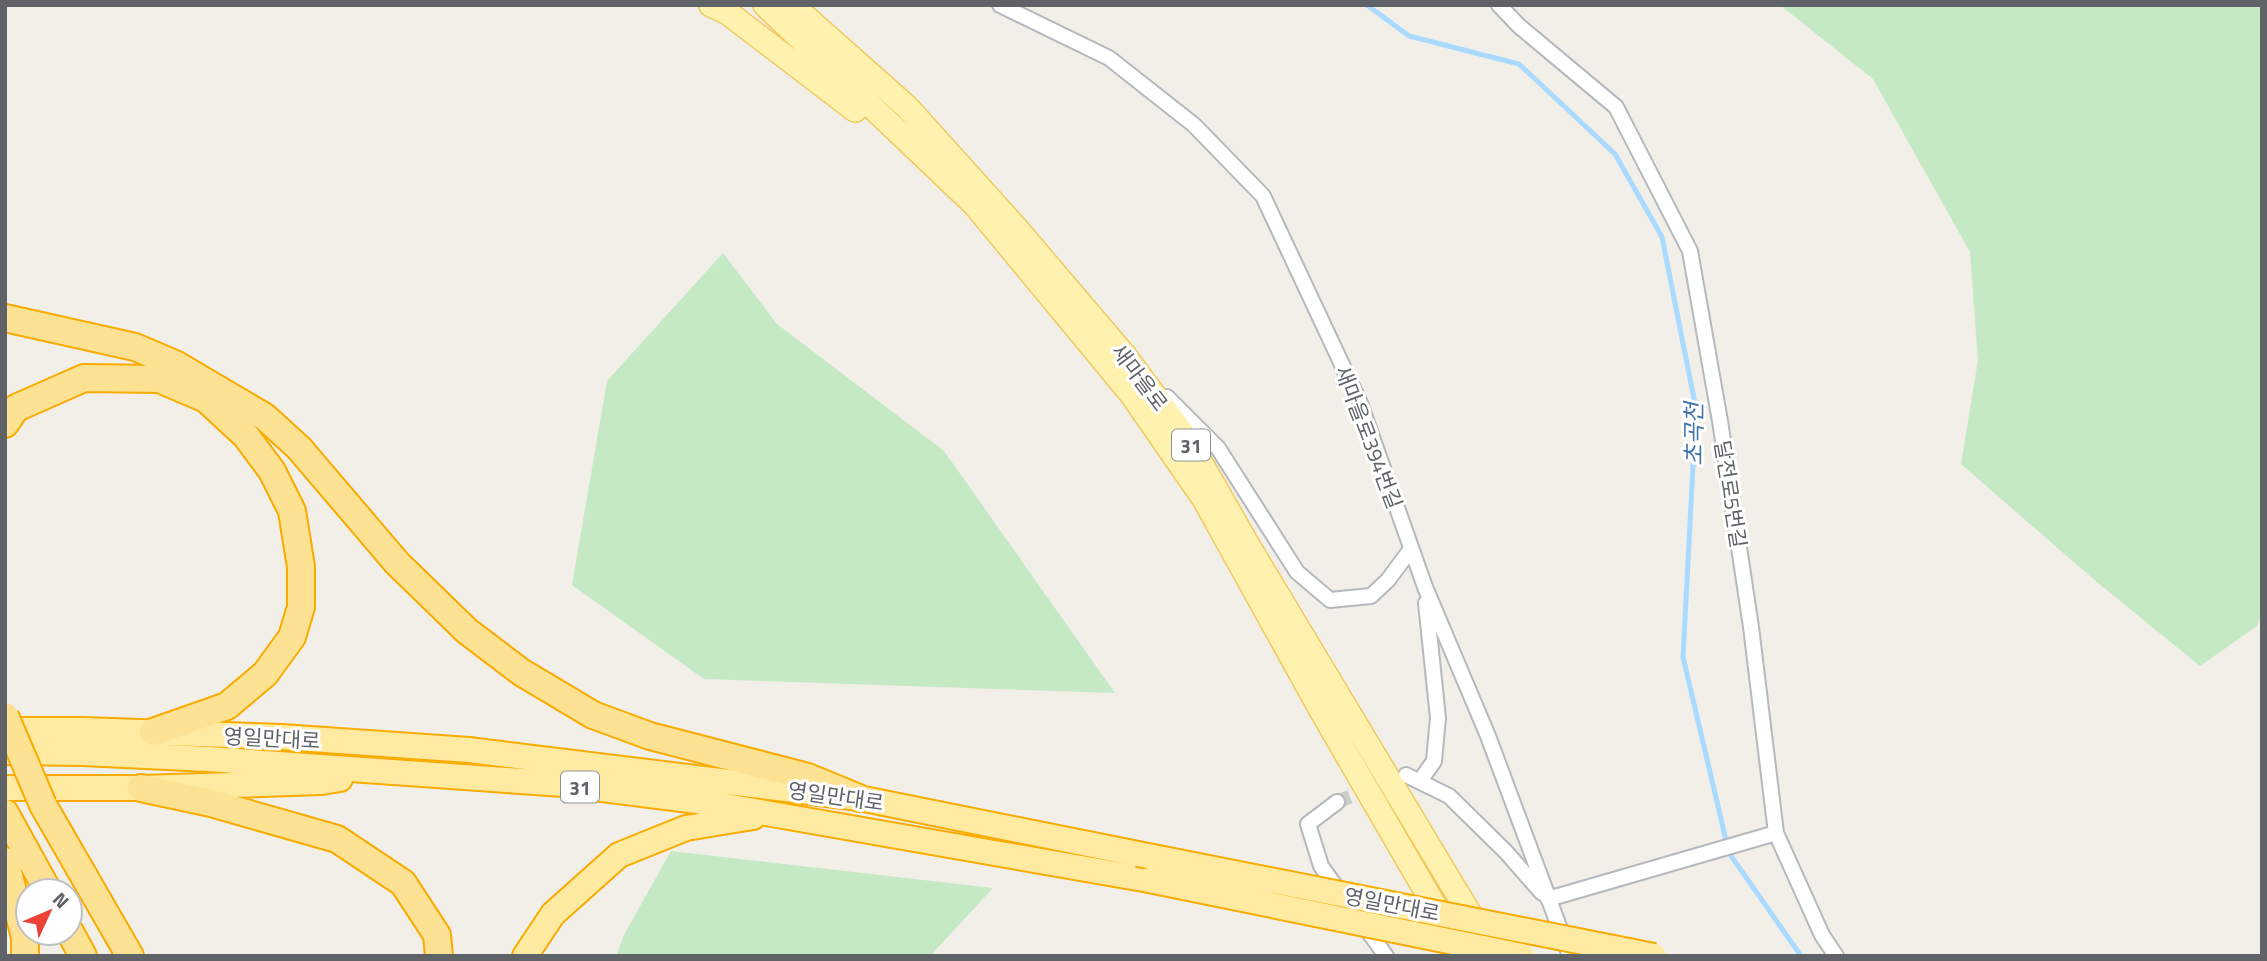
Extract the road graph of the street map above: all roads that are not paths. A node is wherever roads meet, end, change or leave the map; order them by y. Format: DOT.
graph roads {
  1 [pos="711,5"];
  2 [pos="765,5"];
  3 [pos="1000,5"];
  4 [pos="1025,5"];
  5 [pos="1499,5"];
  6 [pos="796,9"];
  7 [pos="1031,20"];
  8 [pos="975,205"];
  9 [pos="5,318"];
  10 [pos="1125,356"];
  11 [pos="5,424"];
  12 [pos="1411,549"];
  13 [pos="1425,587"];
  14 [pos="5,716"];
  15 [pos="5,730"];
  16 [pos="153,732"];
  17 [pos="5,752"];
  18 [pos="390,770"];
  19 [pos="5,788"];
  20 [pos="141,788"];
  21 [pos="859,798"];
  22 [pos="1337,802"];
  23 [pos="5,813"];
  24 [pos="771,813"];
  25 [pos="1776,833"];
  26 [pos="5,861"];
  27 [pos="40,877"];
  28 [pos="14,899"];
  29 [pos="1548,899"];
  30 [pos="130,956"];
  31 [pos="439,956"];
  32 [pos="525,956"];
  33 [pos="1386,956"];
  34 [pos="1463,956"];
  35 [pos="1495,956"];
  36 [pos="1522,956"];
  37 [pos="1570,956"];
  38 [pos="1654,956"];
  39 [pos="1836,956"];
  1 -- 8 [label="main road"];
  2 -- 8 [label="main road, 새마을로 / 31"];
  3 -- 7 [label="street, 새마을로394번길"];
  4 -- 7 [label="street"];
  5 -- 25 [label="street, 달전로5번길"];
  6 -- 10 [label="main road, 새마을로 / 31"];
  7 -- 12 [label="street, 새마을로394번길"];
  8 -- 34 [label="main road, 새마을로 / 31"];
  9 -- 21 [label="highway"];
  10 -- 12 [label="street"];
  10 -- 35 [label="main road, 새마을로 / 31"];
  11 -- 16 [label="highway"];
  12 -- 13 [label="street, 새마을로394번길"];
  13 -- 29 [label="street, 새마을로394번길"];
  13 -- 29 [label="street"];
  14 -- 30 [label="highway, bridge"];
  15 -- 16 [label="highway, 영일만대로 / 31"];
  16 -- 21 [label="highway, 영일만대로 / 31"];
  17 -- 18 [label="highway, 영일만대로 / 31"];
  18 -- 20 [label="highway"];
  18 -- 24 [label="highway, 영일만대로 / 31"];
  19 -- 20 [label="highway"];
  20 -- 31 [label="highway"];
  21 -- 38 [label="highway, 영일만대로 / 31, bridge"];
  22 -- 33 [label="street"];
  23 -- 27 [label="highway"];
  24 -- 32 [label="highway"];
  24 -- 36 [label="highway, 영일만대로 / 31, bridge"];
  25 -- 29 [label="street"];
  25 -- 39 [label="street, 달전로5번길"];
  26 -- 28 [label="highway"];
  29 -- 37 [label="street, 새마을로394번길"];
}
